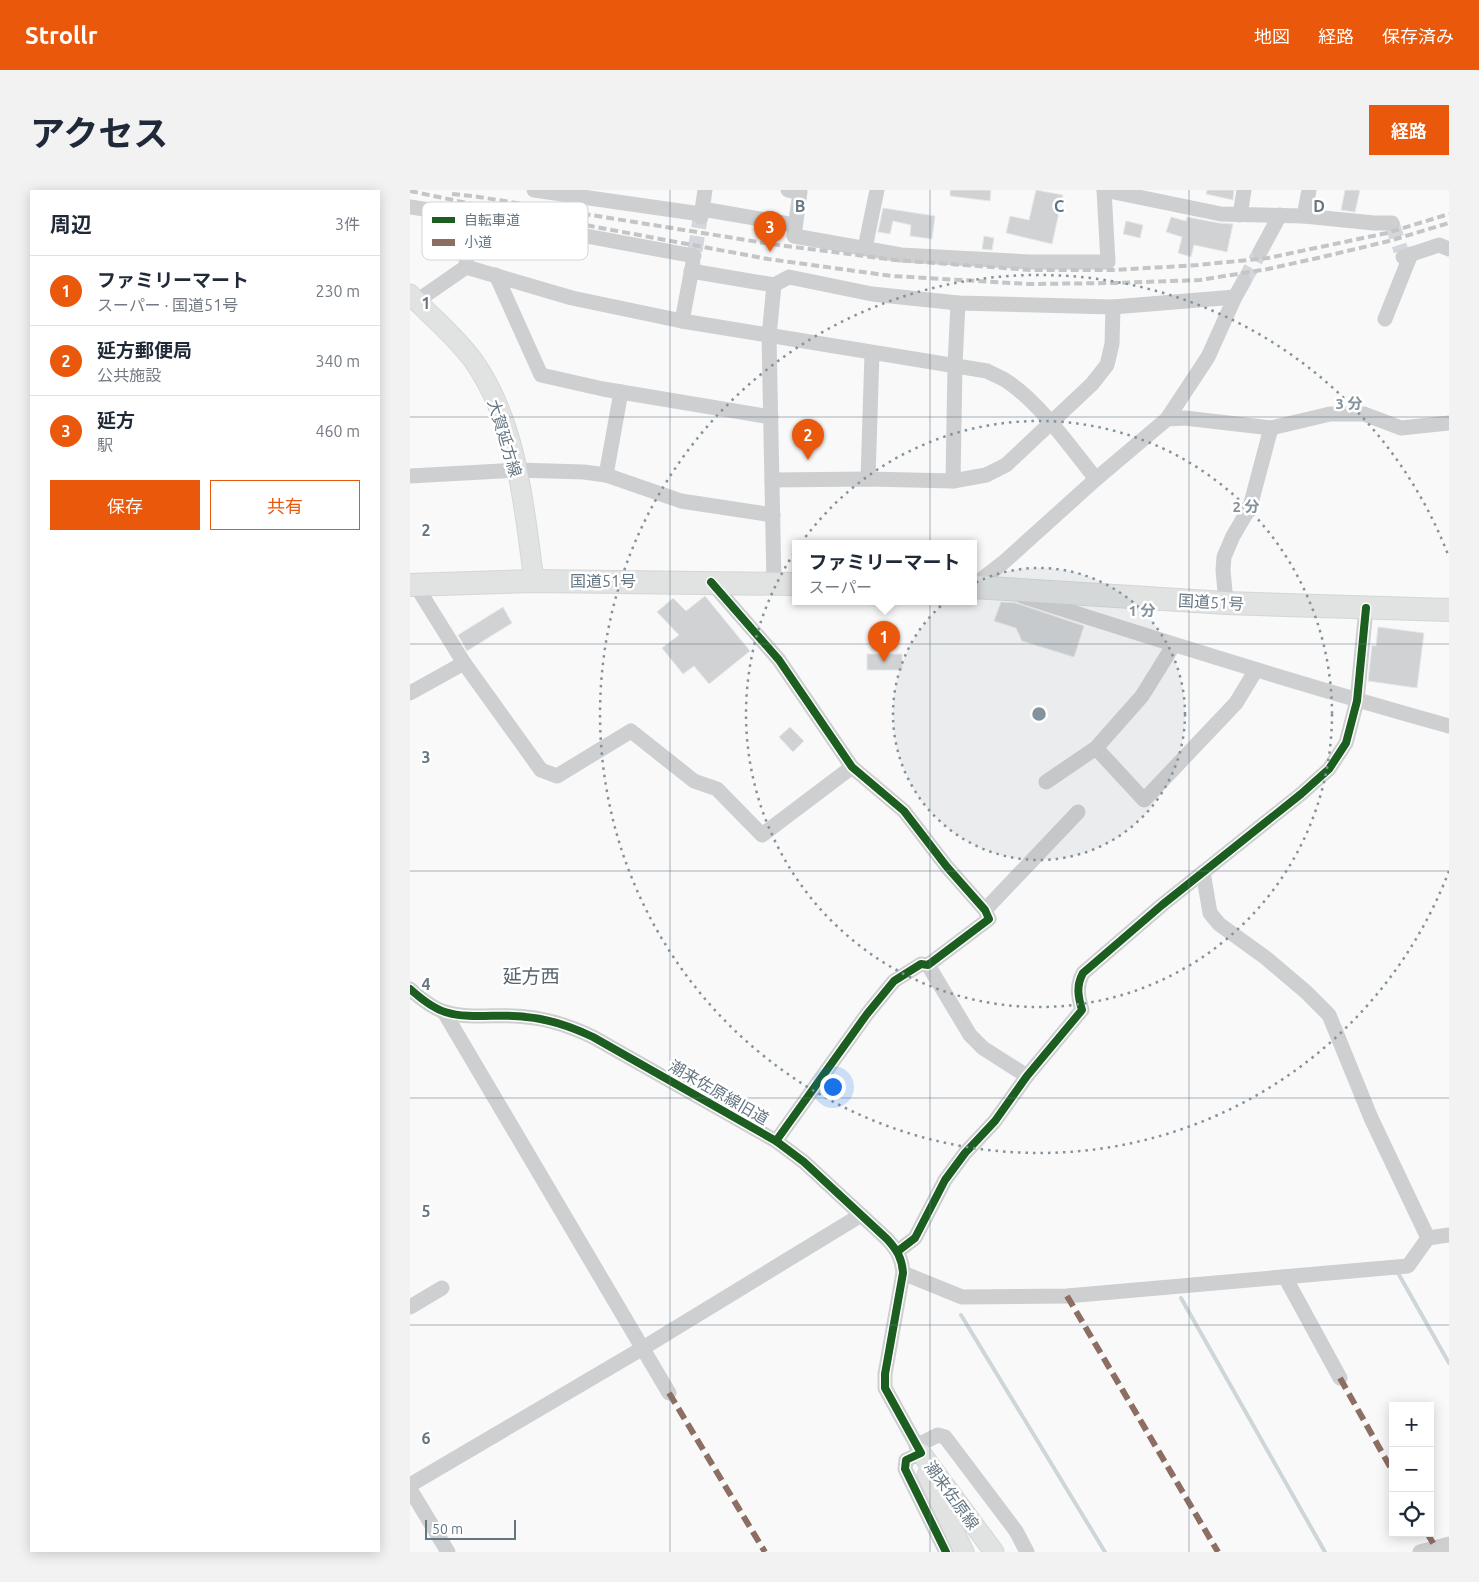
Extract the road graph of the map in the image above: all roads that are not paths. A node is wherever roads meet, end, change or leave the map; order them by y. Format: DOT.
graph roads {
  1 [pos="534,190"];
  2 [pos="705,190"];
  3 [pos="788,190"];
  4 [pos="877,190"];
  5 [pos="1104,190"];
  6 [pos="1244,190"];
  7 [pos="1309,190"];
  8 [pos="585,193"];
  9 [pos="701,214"];
  10 [pos="1240,215"];
  11 [pos="1280,216"];
  12 [pos="1304,216"];
  13 [pos="1392,222"];
  14 [pos="795,225"];
  15 [pos="588,239"];
  16 [pos="865,248"];
  17 [pos="1449,249"];
  18 [pos="1260,252"];
  19 [pos="466,260"];
  20 [pos="693,260"];
  21 [pos="466,267"];
  22 [pos="496,275"];
  23 [pos="1244,281"];
  24 [pos="774,285"];
  25 [pos="414,297"];
  26 [pos="1234,297"];
  27 [pos="958,302"];
  28 [pos="1113,307"];
  29 [pos="1385,319"];
  30 [pos="682,320"];
  31 [pos="769,336"];
  32 [pos="872,353"];
  33 [pos="955,365"];
  34 [pos="620,392"];
  35 [pos="771,417"];
  36 [pos="1167,419"];
  37 [pos="1050,422"];
  38 [pos="1449,423"];
  39 [pos="1272,428"];
  40 [pos="517,470"];
  41 [pos="606,474"];
  42 [pos="410,476"];
  43 [pos="868,479"];
  44 [pos="1096,479"];
  45 [pos="772,480"];
  46 [pos="953,481"];
  47 [pos="773,515"];
  48 [pos="534,581"];
  49 [pos="711,582"];
  50 [pos="785,583"];
  51 [pos="977,583"];
  52 [pos="413,584"];
  53 [pos="977,586"];
  54 [pos="997,588"];
  55 [pos="1226,603"];
  56 [pos="1366,608"];
  57 [pos="1449,610"];
  58 [pos="1173,646"];
  59 [pos="464,663"];
  60 [pos="1256,670"];
  61 [pos="410,692"];
  62 [pos="1357,701"];
  63 [pos="1449,726"];
  64 [pos="1096,748"];
  65 [pos="852,767"];
  66 [pos="1046,782"];
  67 [pos="1078,812"];
  68 [pos="1203,872"];
  69 [pos="985,910"];
  70 [pos="928,966"];
  71 [pos="410,989"];
  72 [pos="444,1012"];
  73 [pos="1027,1076"];
  74 [pos="776,1141"];
  75 [pos="861,1215"];
  76 [pos="1449,1235"];
  77 [pos="1428,1238"];
  78 [pos="898,1252"];
  79 [pos="903,1273"];
  80 [pos="1286,1278"];
  81 [pos="442,1288"];
  82 [pos="410,1307"];
  83 [pos="643,1348"];
  84 [pos="1340,1378"];
  85 [pos="669,1393"];
  86 [pos="918,1449"];
  87 [pos="410,1487"];
  88 [pos="1449,1544"];
  89 [pos="448,1552"];
  90 [pos="946,1552"];
  91 [pos="964,1552"];
  92 [pos="994,1552"];
  93 [pos="1027,1552"];
  94 [pos="1420,1552"];
  1 -- 8 [label="street"];
  2 -- 9 [label="street"];
  3 -- 14 [label="street"];
  4 -- 16 [label="street"];
  5 -- 10 [label="street"];
  5 -- 16 [label="street"];
  6 -- 10 [label="street"];
  7 -- 12 [label="street"];
  8 -- 9 [label="street"];
  9 -- 14 [label="street"];
  10 -- 11 [label="street"];
  11 -- 12 [label="street"];
  11 -- 18 [label="street"];
  12 -- 13 [label="street"];
  14 -- 16 [label="street"];
  15 -- 20 [label="street"];
  17 -- 29 [label="street"];
  19 -- 21 [label="street"];
  20 -- 24 [label="street"];
  20 -- 30 [label="street"];
  21 -- 22 [label="street"];
  21 -- 25 [label="street"];
  22 -- 30 [label="street"];
  22 -- 34 [label="street"];
  23 -- 26 [label="street"];
  24 -- 27 [label="street"];
  24 -- 31 [label="street"];
  25 -- 40 [label="main road, 大賀延方線"];
  26 -- 28 [label="street"];
  26 -- 36 [label="street"];
  27 -- 28 [label="street"];
  27 -- 33 [label="street"];
  28 -- 37 [label="street"];
  30 -- 31 [label="street"];
  31 -- 32 [label="street"];
  31 -- 35 [label="street"];
  32 -- 33 [label="street"];
  32 -- 43 [label="street"];
  33 -- 37 [label="street"];
  33 -- 46 [label="street"];
  34 -- 35 [label="street"];
  34 -- 41 [label="street"];
  35 -- 45 [label="street"];
  36 -- 39 [label="street"];
  36 -- 44 [label="street"];
  37 -- 44 [label="street"];
  37 -- 46 [label="street"];
  38 -- 39 [label="street"];
  39 -- 55 [label="street"];
  40 -- 41 [label="street"];
  40 -- 42 [label="street"];
  40 -- 48 [label="main road, 大賀延方線"];
  41 -- 47 [label="street"];
  43 -- 45 [label="street"];
  43 -- 46 [label="street"];
  44 -- 51 [label="street"];
  45 -- 47 [label="street"];
  47 -- 50 [label="street"];
  48 -- 49 [label="highway, 国道51号"];
  48 -- 52 [label="highway, 国道51号"];
  49 -- 50 [label="highway, 国道51号"];
  49 -- 65 [label="street"];
  52 -- 59 [label="street"];
  53 -- 54 [label="highway, 国道51号"];
  54 -- 55 [label="highway, 国道51号"];
  54 -- 58 [label="street"];
  55 -- 56 [label="highway, 国道51号"];
  56 -- 57 [label="highway, 国道51号"];
  56 -- 62 [label="street"];
  58 -- 60 [label="street"];
  58 -- 64 [label="street"];
  59 -- 61 [label="street"];
  59 -- 65 [label="street"];
  60 -- 62 [label="street"];
  60 -- 64 [label="street"];
  62 -- 63 [label="street"];
  62 -- 68 [label="street"];
  64 -- 66 [label="street"];
  65 -- 69 [label="street"];
  67 -- 69 [label="street"];
  68 -- 73 [label="street"];
  68 -- 77 [label="street"];
  69 -- 70 [label="street"];
  70 -- 73 [label="street"];
  70 -- 74 [label="street"];
  71 -- 72 [label="street, 潮来佐原線旧道"];
  72 -- 74 [label="street, 潮来佐原線旧道"];
  72 -- 83 [label="street"];
  73 -- 78 [label="street"];
  74 -- 75 [label="street, 潮来佐原線旧道"];
  75 -- 78 [label="street, 潮来佐原線旧道"];
  75 -- 83 [label="street"];
  76 -- 77 [label="street"];
  77 -- 80 [label="street"];
  78 -- 79 [label="street"];
  79 -- 80 [label="street"];
  79 -- 86 [label="street"];
  80 -- 84 [label="street"];
  81 -- 82 [label="street"];
  83 -- 85 [label="street"];
  83 -- 87 [label="street"];
  86 -- 90 [label="street"];
  86 -- 91 [label="main road, 潮来佐原線"];
  86 -- 92 [label="main road, 潮来佐原線"];
  86 -- 93 [label="street"];
  87 -- 89 [label="street"];
  88 -- 94 [label="street"];
}
